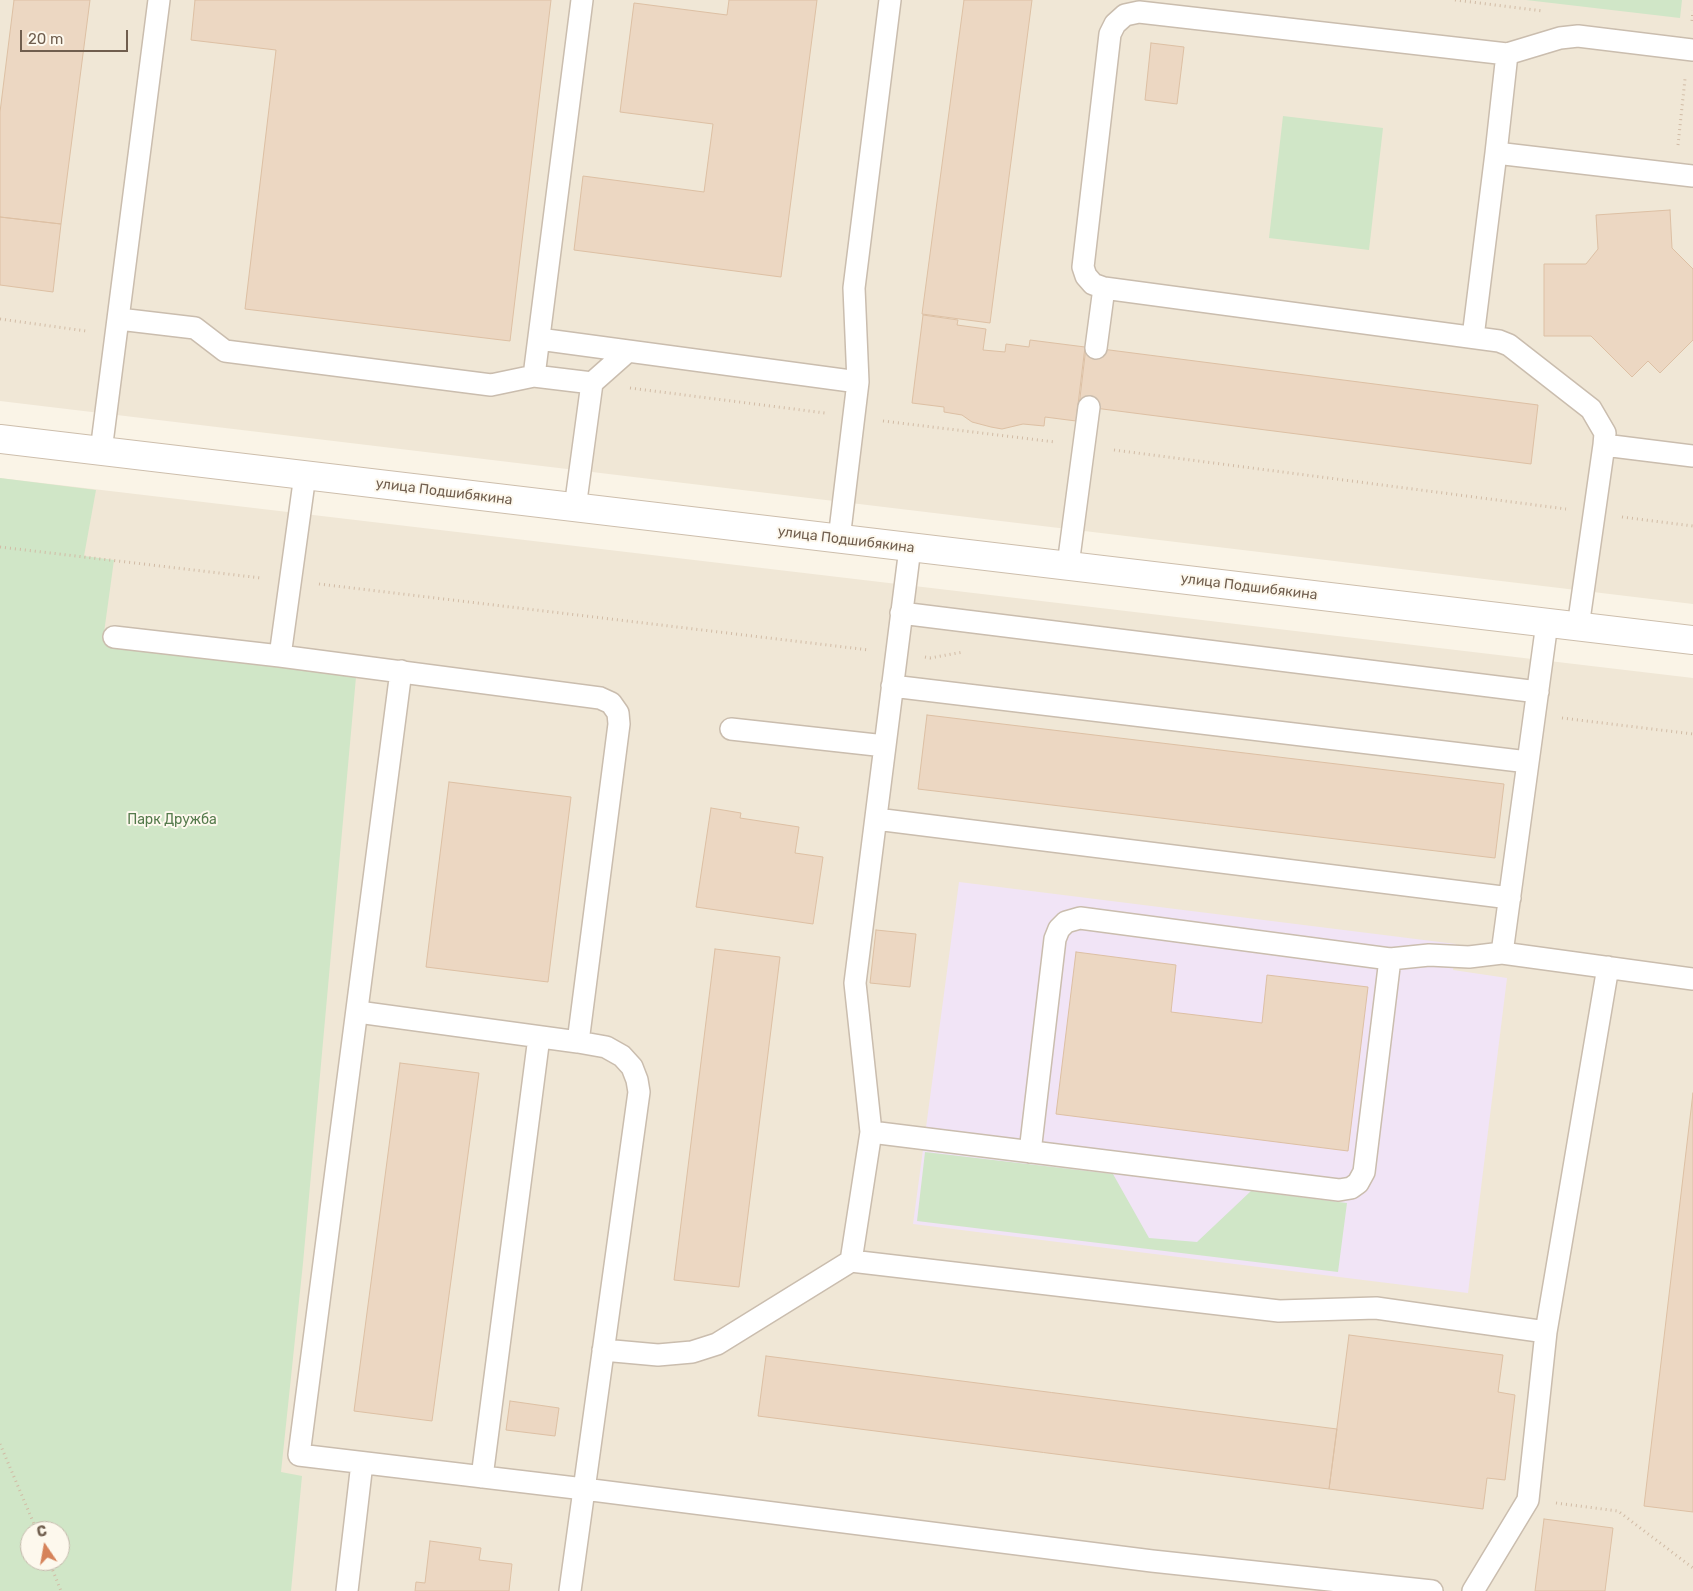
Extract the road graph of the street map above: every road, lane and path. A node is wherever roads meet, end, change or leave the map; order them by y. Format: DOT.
graph roads {
  1 [pos="158,0"];
  2 [pos="582,0"];
  3 [pos="890,0"];
  4 [pos="1693,11"];
  5 [pos="1691,50"];
  6 [pos="1507,54"];
  7 [pos="1496,153"];
  8 [pos="1684,175"];
  9 [pos="1104,288"];
  10 [pos="0,319"];
  11 [pos="118,327"];
  12 [pos="1473,337"];
  13 [pos="539,339"];
  14 [pos="1096,348"];
  15 [pos="627,352"];
  16 [pos="534,376"];
  17 [pos="858,382"];
  18 [pos="592,383"];
  19 [pos="1089,407"];
  20 [pos="854,417"];
  21 [pos="0,439"];
  22 [pos="1604,445"];
  23 [pos="1084,446"];
  24 [pos="102,451"];
  25 [pos="1693,456"];
  26 [pos="306,475"];
  27 [pos="575,508"];
  28 [pos="1594,513"];
  29 [pos="1693,526"];
  30 [pos="839,539"];
  31 [pos="0,547"];
  32 [pos="910,548"];
  33 [pos="1068,565"];
  34 [pos="291,581"];
  35 [pos="901,613"];
  36 [pos="1547,623"];
  37 [pos="1578,627"];
  38 [pos="114,637"];
  39 [pos="1693,640"];
  40 [pos="969,651"];
  41 [pos="896,653"];
  42 [pos="280,656"];
  43 [pos="401,671"];
  44 [pos="892,686"];
  45 [pos="1538,692"];
  46 [pos="1535,715"];
  47 [pos="731,729"];
  48 [pos="1693,734"];
  49 [pos="885,746"];
  50 [pos="1528,762"];
  51 [pos="876,819"];
  52 [pos="1510,898"];
  53 [pos="1502,953"];
  54 [pos="1390,959"];
  55 [pos="1608,967"];
  56 [pos="1693,979"];
  57 [pos="358,1012"];
  58 [pos="539,1037"];
  59 [pos="578,1042"];
  60 [pos="871,1132"];
  61 [pos="1030,1152"];
  62 [pos="851,1261"];
  63 [pos="1546,1332"];
  64 [pos="603,1350"];
  65 [pos="0,1444"];
  66 [pos="362,1463"];
  67 [pos="482,1477"];
  68 [pos="584,1489"];
  69 [pos="1528,1500"];
  70 [pos="33,1521"];
  71 [pos="1693,1568"];
  72 [pos="53,1571"];
  73 [pos="61,1591"];
  74 [pos="347,1591"];
  75 [pos="570,1591"];
  76 [pos="1432,1591"];
  77 [pos="1473,1591"];
  1 -- 11 [label="lane"];
  2 -- 13 [label="lane"];
  3 -- 17 [label="lane"];
  4 -- 5 [label="path"];
  5 -- 6 [label="lane"];
  5 -- 8 [label="path"];
  6 -- 7 [label="lane"];
  6 -- 9 [label="lane"];
  7 -- 8 [label="lane"];
  7 -- 12 [label="lane"];
  9 -- 12 [label="lane"];
  9 -- 14 [label="lane"];
  10 -- 11 [label="path"];
  11 -- 16 [label="lane"];
  11 -- 24 [label="lane"];
  12 -- 22 [label="lane"];
  13 -- 15 [label="lane"];
  13 -- 16 [label="lane"];
  15 -- 17 [label="lane"];
  15 -- 18 [label="lane"];
  16 -- 18 [label="lane"];
  17 -- 20 [label="lane"];
  18 -- 20 [label="path"];
  18 -- 27 [label="lane"];
  19 -- 23 [label="lane"];
  20 -- 23 [label="path"];
  20 -- 30 [label="lane"];
  21 -- 24 [label="street, улица Подшибякина"];
  22 -- 25 [label="lane"];
  22 -- 28 [label="lane"];
  23 -- 28 [label="path"];
  23 -- 33 [label="lane"];
  24 -- 26 [label="street, улица Подшибякина"];
  26 -- 27 [label="street, улица Подшибякина"];
  26 -- 34 [label="lane"];
  27 -- 30 [label="street, улица Подшибякина"];
  28 -- 29 [label="path"];
  28 -- 37 [label="lane"];
  30 -- 32 [label="street, улица Подшибякина"];
  31 -- 34 [label="path"];
  32 -- 33 [label="street, улица Подшибякина"];
  32 -- 35 [label="lane"];
  33 -- 36 [label="street, улица Подшибякина"];
  34 -- 41 [label="path"];
  34 -- 42 [label="lane"];
  35 -- 41 [label="lane"];
  35 -- 45 [label="lane"];
  36 -- 37 [label="street, улица Подшибякина"];
  36 -- 45 [label="lane"];
  37 -- 39 [label="street, улица Подшибякина"];
  38 -- 42 [label="lane"];
  40 -- 41 [label="path"];
  41 -- 44 [label="lane"];
  42 -- 43 [label="lane"];
  43 -- 57 [label="lane"];
  43 -- 59 [label="lane"];
  44 -- 49 [label="lane"];
  44 -- 50 [label="lane"];
  45 -- 46 [label="lane"];
  46 -- 48 [label="path"];
  46 -- 50 [label="lane"];
  47 -- 49 [label="lane"];
  49 -- 51 [label="lane"];
  50 -- 52 [label="lane"];
  51 -- 52 [label="lane"];
  51 -- 60 [label="lane"];
  52 -- 53 [label="lane"];
  53 -- 54 [label="lane"];
  53 -- 55 [label="lane"];
  54 -- 61 [label="lane"];
  54 -- 61 [label="lane"];
  55 -- 56 [label="lane"];
  55 -- 63 [label="lane"];
  57 -- 58 [label="lane"];
  57 -- 66 [label="lane"];
  58 -- 59 [label="lane"];
  58 -- 67 [label="lane"];
  59 -- 64 [label="lane"];
  60 -- 61 [label="lane"];
  60 -- 62 [label="lane"];
  62 -- 63 [label="lane"];
  62 -- 64 [label="lane"];
  63 -- 69 [label="lane"];
  64 -- 68 [label="lane"];
  65 -- 70 [label="path"];
  66 -- 67 [label="lane"];
  66 -- 74 [label="lane"];
  67 -- 68 [label="lane"];
  68 -- 75 [label="lane"];
  68 -- 76 [label="lane"];
  69 -- 71 [label="path"];
  69 -- 77 [label="lane"];
  72 -- 73 [label="path"];
}
